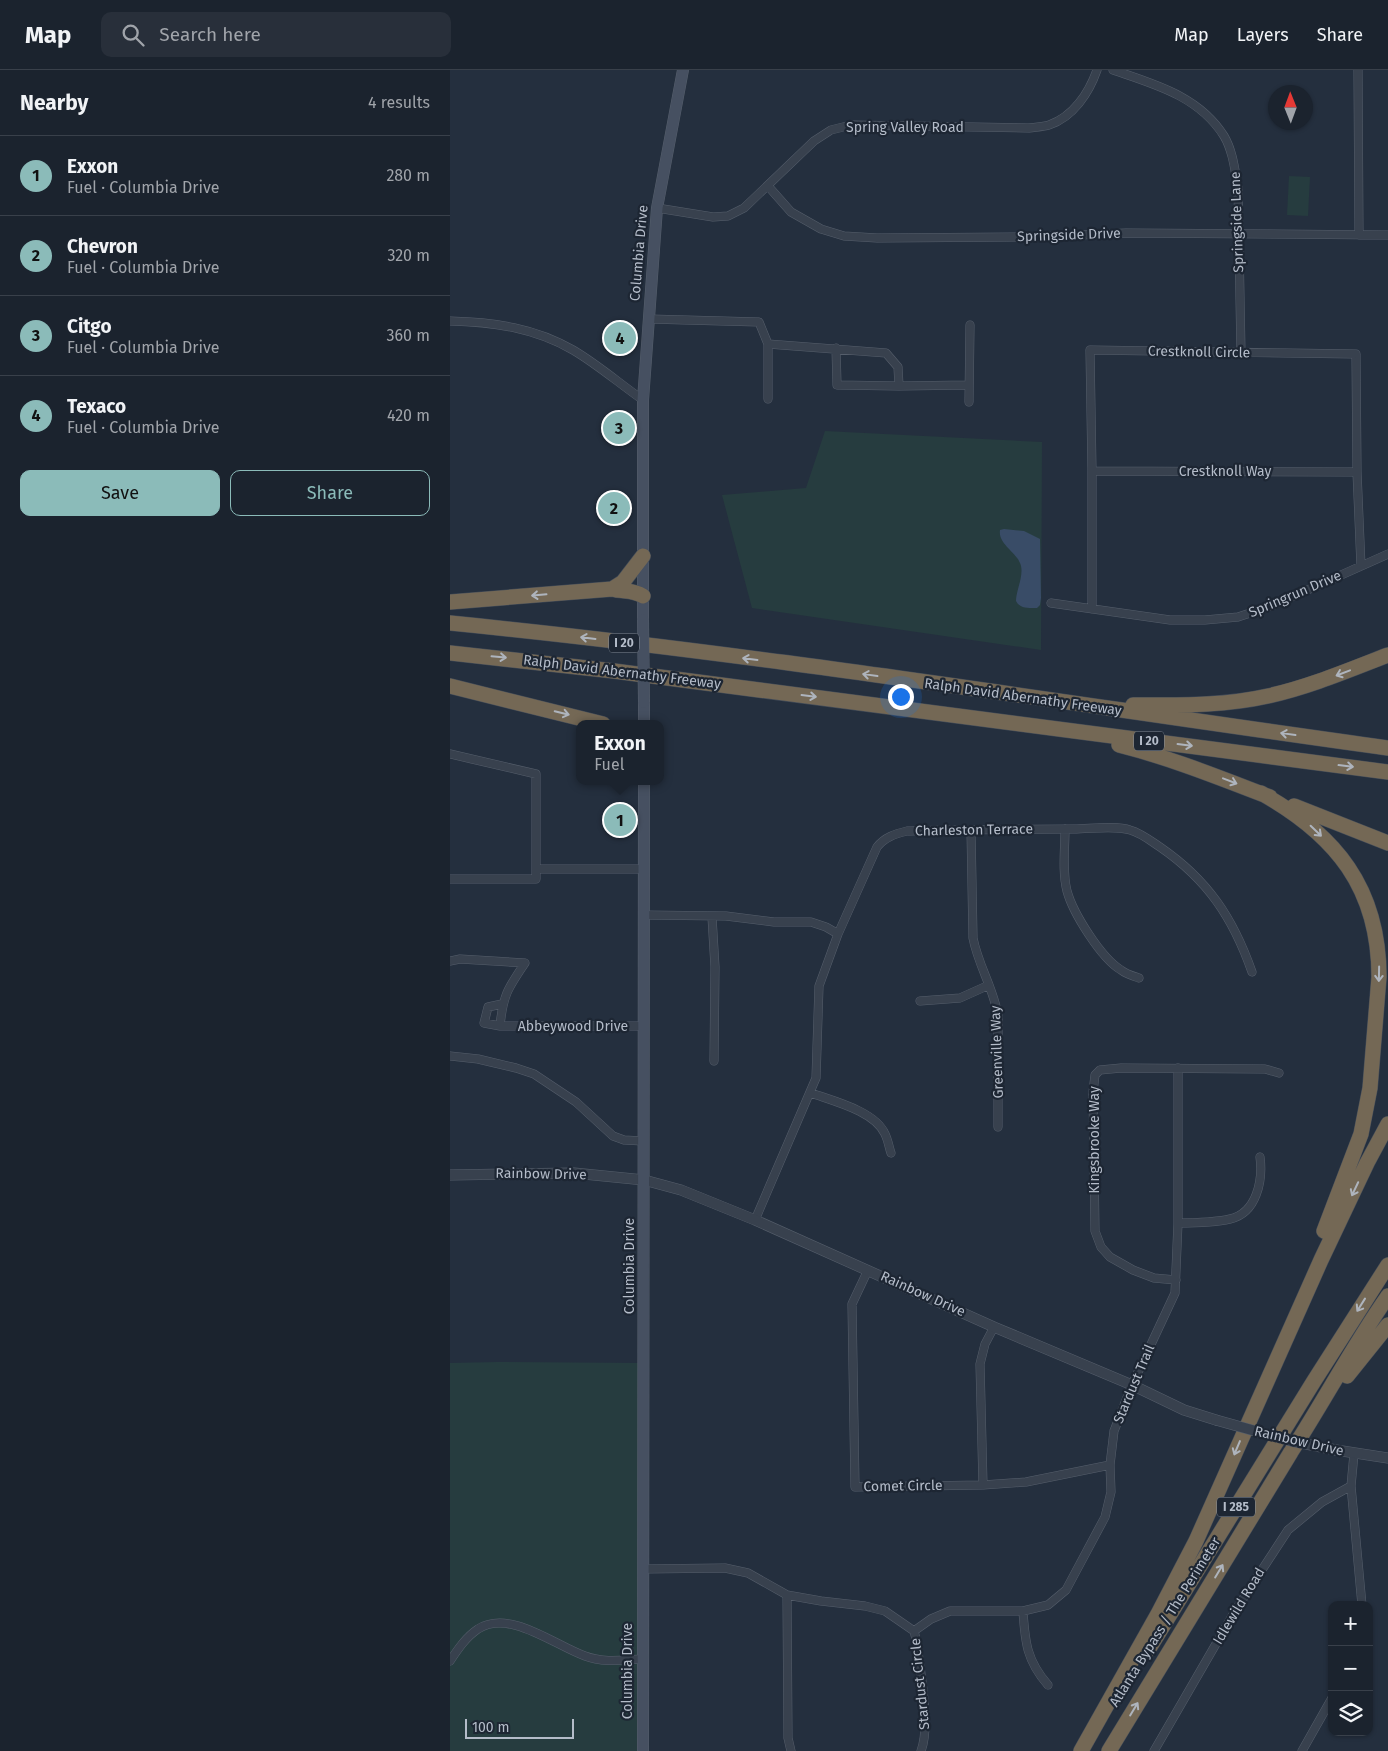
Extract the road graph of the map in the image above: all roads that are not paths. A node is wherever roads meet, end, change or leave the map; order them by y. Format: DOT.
graph roads {
  1 [pos="683,70"];
  2 [pos="1097,70"];
  3 [pos="1113,70"];
  4 [pos="1358,70"];
  5 [pos="768,186"];
  6 [pos="657,208"];
  7 [pos="1239,235"];
  8 [pos="1359,235"];
  9 [pos="1388,235"];
  10 [pos="649,319"];
  11 [pos="450,321"];
  12 [pos="970,325"];
  13 [pos="768,344"];
  14 [pos="836,348"];
  15 [pos="1241,353"];
  16 [pos="969,385"];
  17 [pos="899,386"];
  18 [pos="768,399"];
  19 [pos="642,400"];
  20 [pos="969,402"];
  21 [pos="1092,471"];
  22 [pos="1357,472"];
  23 [pos="1388,554"];
  24 [pos="643,556"];
  25 [pos="1361,566"];
  26 [pos="612,589"];
  27 [pos="643,596"];
  28 [pos="450,602"];
  29 [pos="1050,603"];
  30 [pos="1092,609"];
  31 [pos="450,623"];
  32 [pos="450,653"];
  33 [pos="1388,655"];
  34 [pos="450,686"];
  35 [pos="1074,704"];
  36 [pos="928,712"];
  37 [pos="587,720"];
  38 [pos="644,720"];
  39 [pos="1388,748"];
  40 [pos="450,754"];
  41 [pos="1388,772"];
  42 [pos="644,785"];
  43 [pos="1261,794"];
  44 [pos="1065,829"];
  45 [pos="971,830"];
  46 [pos="874,836"];
  47 [pos="882,841"];
  48 [pos="1388,843"];
  49 [pos="536,869"];
  50 [pos="643,869"];
  51 [pos="450,879"];
  52 [pos="643,915"];
  53 [pos="712,917"];
  54 [pos="838,934"];
  55 [pos="450,961"];
  56 [pos="1252,972"];
  57 [pos="1139,978"];
  58 [pos="989,985"];
  59 [pos="920,1001"];
  60 [pos="502,1004"];
  61 [pos="500,1026"];
  62 [pos="642,1026"];
  63 [pos="450,1056"];
  64 [pos="714,1061"];
  65 [pos="1178,1068"];
  66 [pos="1279,1073"];
  67 [pos="810,1093"];
  68 [pos="1388,1124"];
  69 [pos="998,1127"];
  70 [pos="643,1141"];
  71 [pos="891,1154"];
  72 [pos="1260,1157"];
  73 [pos="450,1175"];
  74 [pos="644,1180"];
  75 [pos="755,1220"];
  76 [pos="1178,1222"];
  77 [pos="1388,1265"];
  78 [pos="868,1270"];
  79 [pos="1176,1280"];
  80 [pos="1388,1296"];
  81 [pos="1388,1325"];
  82 [pos="994,1327"];
  83 [pos="1132,1385"];
  84 [pos="1259,1396"];
  85 [pos="1317,1412"];
  86 [pos="1354,1454"];
  87 [pos="1388,1458"];
  88 [pos="1110,1465"];
  89 [pos="983,1485"];
  90 [pos="1351,1486"];
  91 [pos="643,1569"];
  92 [pos="787,1595"];
  93 [pos="1362,1601"];
  94 [pos="1023,1611"];
  95 [pos="914,1631"];
  96 [pos="642,1659"];
  97 [pos="450,1661"];
  98 [pos="1048,1685"];
  99 [pos="1328,1705"];
  100 [pos="642,1751"];
  101 [pos="791,1751"];
  102 [pos="921,1751"];
  103 [pos="1081,1751"];
  104 [pos="1085,1751"];
  105 [pos="1109,1751"];
  106 [pos="1154,1751"];
  107 [pos="1302,1751"];
  1 -- 6 [label="main road, Columbia Drive"];
  2 -- 5 [label="street, Spring Valley Road"];
  3 -- 7 [label="street, Springside Lane"];
  4 -- 8 [label="street"];
  5 -- 6 [label="street, Spring Valley Road"];
  5 -- 7 [label="street, Springside Drive"];
  6 -- 10 [label="main road, Columbia Drive"];
  7 -- 8 [label="street, Springside Drive"];
  7 -- 15 [label="street, Springside Lane"];
  8 -- 9 [label="street, Springside Drive"];
  10 -- 13 [label="street"];
  10 -- 19 [label="main road, Columbia Drive"];
  11 -- 19 [label="street"];
  12 -- 16 [label="street"];
  13 -- 14 [label="street"];
  13 -- 18 [label="street"];
  14 -- 17 [label="street"];
  14 -- 17 [label="street"];
  15 -- 21 [label="street, Crestknoll Circle"];
  15 -- 22 [label="street, Crestknoll Circle"];
  16 -- 17 [label="street"];
  16 -- 20 [label="street"];
  19 -- 24 [label="main road, Columbia Drive"];
  21 -- 22 [label="street, Crestknoll Way"];
  21 -- 30 [label="street, Crestknoll Circle"];
  22 -- 25 [label="street, Crestknoll Circle"];
  23 -- 25 [label="street, Springrun Drive"];
  24 -- 26 [label="highway"];
  24 -- 27 [label="main road, Columbia Drive"];
  25 -- 30 [label="street, Springrun Drive"];
  26 -- 27 [label="highway"];
  26 -- 28 [label="highway, one-way"];
  27 -- 38 [label="main road, Columbia Drive, bridge"];
  29 -- 30 [label="street, Springrun Drive"];
  35 -- 31 [label="highway, Ralph David Abernathy Freeway / I 20, one-way"];
  32 -- 36 [label="highway, Ralph David Abernathy Freeway / I 20, one-way"];
  33 -- 35 [label="highway, one-way"];
  34 -- 37 [label="highway, one-way"];
  39 -- 35 [label="highway, Ralph David Abernathy Freeway / I 20, one-way"];
  36 -- 41 [label="highway, Ralph David Abernathy Freeway / I 20, one-way"];
  36 -- 43 [label="highway, one-way"];
  40 -- 49 [label="street"];
  42 -- 50 [label="main road, Columbia Drive"];
  43 -- 48 [label="highway"];
  43 -- 84 [label="highway, one-way"];
  44 -- 45 [label="street, Charleston Terrace"];
  44 -- 56 [label="street, Charleston Terrace"];
  44 -- 57 [label="street"];
  45 -- 47 [label="street, Charleston Terrace"];
  45 -- 58 [label="street, Greenville Way"];
  46 -- 47 [label="street"];
  47 -- 54 [label="street"];
  49 -- 50 [label="street"];
  49 -- 51 [label="street"];
  50 -- 52 [label="main road, Columbia Drive"];
  52 -- 53 [label="street"];
  52 -- 62 [label="main road, Columbia Drive"];
  53 -- 54 [label="street"];
  53 -- 64 [label="street"];
  54 -- 67 [label="street"];
  55 -- 60 [label="street, Abbeywood Drive"];
  58 -- 59 [label="street"];
  58 -- 69 [label="street, Greenville Way"];
  60 -- 61 [label="street, Abbeywood Drive"];
  60 -- 61 [label="street"];
  61 -- 62 [label="street, Abbeywood Drive"];
  62 -- 70 [label="main road, Columbia Drive"];
  63 -- 70 [label="street"];
  65 -- 66 [label="street, Kingsbrooke Way"];
  65 -- 76 [label="street, Stardust Trail"];
  65 -- 79 [label="street, Kingsbrooke Way"];
  67 -- 71 [label="street"];
  67 -- 75 [label="street"];
  68 -- 84 [label="highway, one-way"];
  70 -- 74 [label="main road, Columbia Drive"];
  72 -- 76 [label="street"];
  73 -- 74 [label="street, Rainbow Drive"];
  74 -- 75 [label="street, Rainbow Drive"];
  74 -- 91 [label="main road, Columbia Drive"];
  75 -- 78 [label="street, Rainbow Drive"];
  76 -- 79 [label="street, Stardust Trail"];
  77 -- 104 [label="highway, Atlanta Bypass / The Perimeter / I 285, one-way"];
  78 -- 82 [label="street, Rainbow Drive"];
  78 -- 89 [label="street, Comet Circle"];
  79 -- 83 [label="street, Stardust Trail"];
  80 -- 85 [label="highway, Atlanta Bypass / The Perimeter / I 285"];
  81 -- 85 [label="highway"];
  82 -- 83 [label="street, Rainbow Drive"];
  82 -- 89 [label="street"];
  83 -- 86 [label="street, Rainbow Drive, bridge"];
  83 -- 88 [label="street, Stardust Trail"];
  84 -- 103 [label="highway, one-way"];
  105 -- 85 [label="highway, Atlanta Bypass / The Perimeter / I 285, one-way"];
  86 -- 87 [label="street, Rainbow Drive"];
  86 -- 90 [label="street"];
  88 -- 89 [label="street, Comet Circle"];
  88 -- 94 [label="street, Stardust Trail"];
  90 -- 93 [label="street"];
  90 -- 106 [label="street, Idlewild Road"];
  91 -- 92 [label="street, Stardust Circle"];
  91 -- 96 [label="main road, Columbia Drive"];
  92 -- 95 [label="street, Stardust Circle"];
  92 -- 101 [label="street"];
  94 -- 95 [label="street, Stardust Trail"];
  94 -- 98 [label="street"];
  95 -- 102 [label="street, Stardust Circle"];
  96 -- 97 [label="street"];
  96 -- 100 [label="main road, Columbia Drive"];
  99 -- 107 [label="street"];
}
